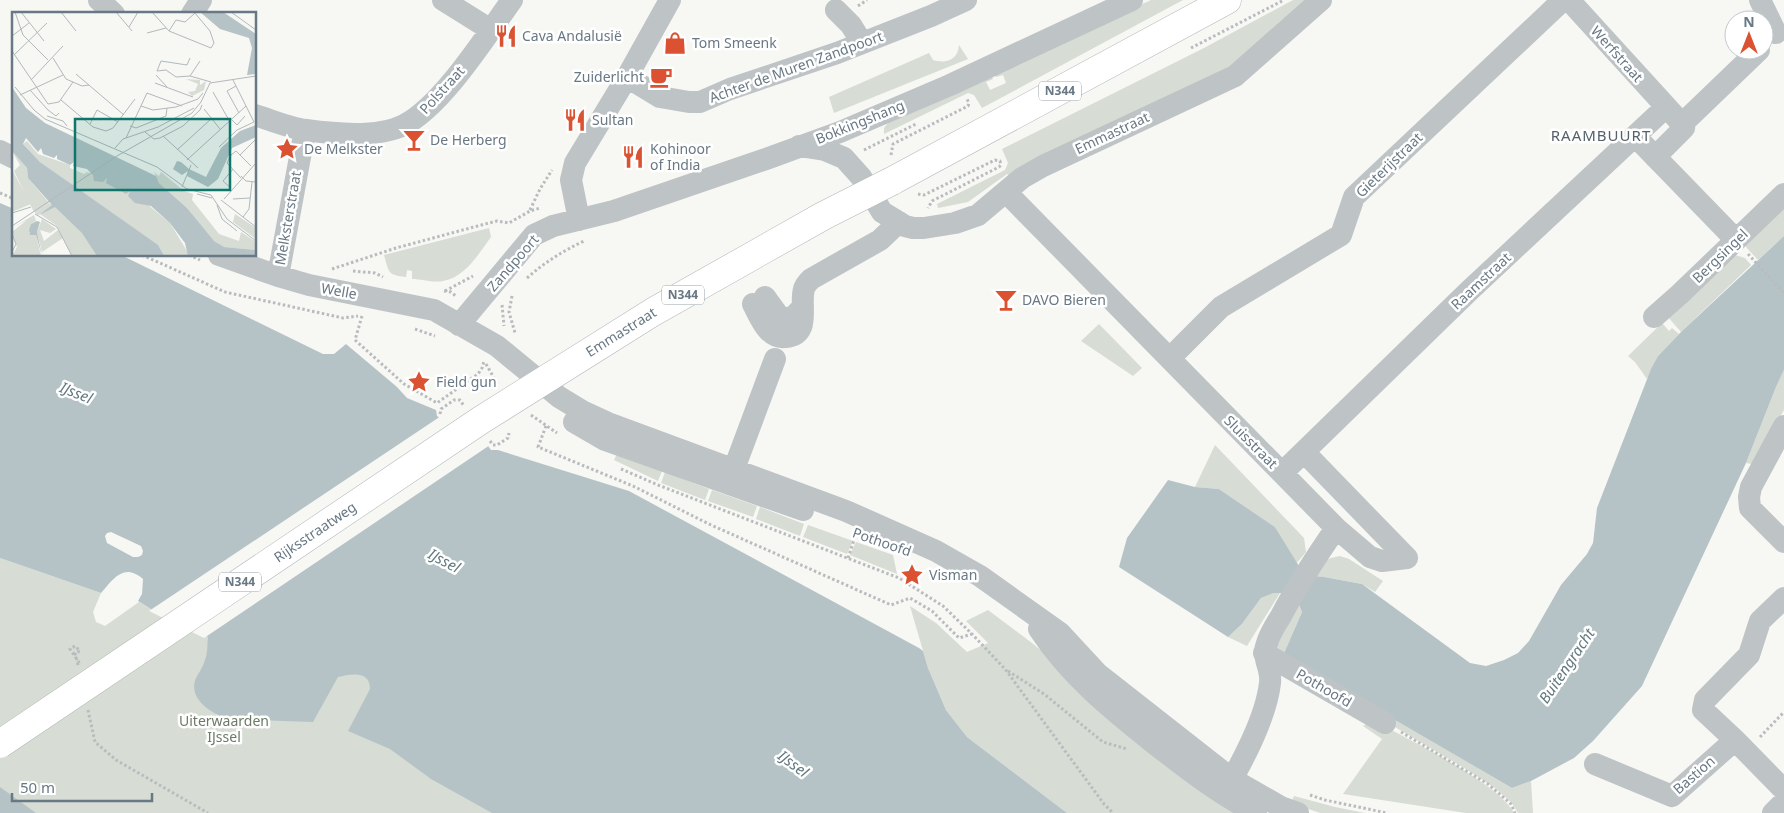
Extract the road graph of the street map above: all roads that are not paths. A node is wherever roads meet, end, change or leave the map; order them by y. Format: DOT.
graph roads {
  1 [pos="99,0"];
  2 [pos="201,0"];
  3 [pos="443,0"];
  4 [pos="512,0"];
  5 [pos="966,0"];
  6 [pos="1132,0"];
  7 [pos="1227,0"];
  8 [pos="1321,0"];
  9 [pos="1563,0"];
  10 [pos="1569,0"];
  11 [pos="1760,0"];
  12 [pos="664,2"];
  13 [pos="836,10"];
  14 [pos="112,12"];
  15 [pos="193,12"];
  16 [pos="491,30"];
  17 [pos="1775,35"];
  18 [pos="862,43"];
  19 [pos="1749,60"];
  20 [pos="627,76"];
  21 [pos="1666,107"];
  22 [pos="256,115"];
  23 [pos="1682,124"];
  24 [pos="305,130"];
  25 [pos="840,132"];
  26 [pos="1636,136"];
  27 [pos="800,146"];
  28 [pos="0,151"];
  29 [pos="12,157"];
  30 [pos="1655,157"];
  31 [pos="1006,192"];
  32 [pos="1784,194"];
  33 [pos="901,223"];
  34 [pos="583,230"];
  35 [pos="1741,247"];
  36 [pos="222,256"];
  37 [pos="278,276"];
  38 [pos="759,300"];
  39 [pos="1654,317"];
  40 [pos="460,325"];
  41 [pos="1170,358"];
  42 [pos="775,359"];
  43 [pos="552,410"];
  44 [pos="478,422"];
  45 [pos="1784,426"];
  46 [pos="1305,453"];
  47 [pos="734,469"];
  48 [pos="1282,474"];
  49 [pos="1336,528"];
  50 [pos="896,534"];
  51 [pos="1784,542"];
  52 [pos="1784,598"];
  53 [pos="1264,653"];
  54 [pos="1385,723"];
  55 [pos="0,744"];
  56 [pos="1740,745"];
  57 [pos="1595,764"];
  58 [pos="1228,787"];
  59 [pos="1784,790"];
  60 [pos="1784,802"];
  61 [pos="1303,804"];
  62 [pos="1256,813"];
  63 [pos="1773,813"];
  1 -- 14 [label="street"];
  2 -- 15 [label="street"];
  3 -- 16 [label="street"];
  4 -- 16 [label="street, Polstraat"];
  5 -- 18 [label="street, Achter de Muren Zandpoort"];
  6 -- 25 [label="street, Bokkingshang"];
  7 -- 44 [label="main road, Emmastraat / N344, bridge"];
  8 -- 31 [label="street, Emmastraat"];
  9 -- 41 [label="street, Gieterijstraat"];
  10 -- 21 [label="street, Werfstraat"];
  11 -- 17 [label="street"];
  12 -- 20 [label="street"];
  13 -- 18 [label="street"];
  16 -- 24 [label="street, Polstraat"];
  18 -- 20 [label="street, Achter de Muren Zandpoort"];
  19 -- 23 [label="street"];
  20 -- 34 [label="street"];
  21 -- 23 [label="street"];
  21 -- 26 [label="street, Raamstraat"];
  22 -- 24 [label="street, Polstraat"];
  23 -- 30 [label="street"];
  24 -- 37 [label="street, Melksterstraat"];
  25 -- 27 [label="street, Bokkingshang"];
  25 -- 33 [label="street"];
  26 -- 30 [label="street"];
  26 -- 46 [label="street, Raamstraat"];
  27 -- 33 [label="street"];
  27 -- 34 [label="street, Bokkingshang"];
  28 -- 29 [label="street"];
  30 -- 35 [label="street"];
  31 -- 33 [label="street, Emmastraat"];
  31 -- 41 [label="street, Sluisstraat"];
  32 -- 35 [label="street, Bergsingel"];
  33 -- 38 [label="street"];
  34 -- 40 [label="street, Zandpoort"];
  35 -- 39 [label="street, Bergsingel"];
  36 -- 37 [label="street, Welle"];
  37 -- 40 [label="street, Welle"];
  40 -- 43 [label="street, Welle"];
  41 -- 48 [label="street, Sluisstraat"];
  42 -- 47 [label="street"];
  43 -- 47 [label="street, Pothoofd"];
  43 -- 50 [label="street, Pothoofd"];
  44 -- 55 [label="main road, Rijksstraatweg / N344, bridge"];
  45 -- 51 [label="street"];
  46 -- 48 [label="street, Raamstraat"];
  46 -- 49 [label="street, Sluisstraat"];
  47 -- 50 [label="street, Pothoofd"];
  48 -- 49 [label="street, Sluisstraat"];
  49 -- 53 [label="street"];
  50 -- 58 [label="street, Pothoofd"];
  52 -- 56 [label="street"];
  53 -- 54 [label="street, Pothoofd"];
  53 -- 58 [label="street"];
  56 -- 57 [label="street, Bastion"];
  56 -- 59 [label="street"];
  58 -- 61 [label="street, Pothoofd"];
  58 -- 62 [label="street, Pothoofd"];
  60 -- 63 [label="street"];
}
